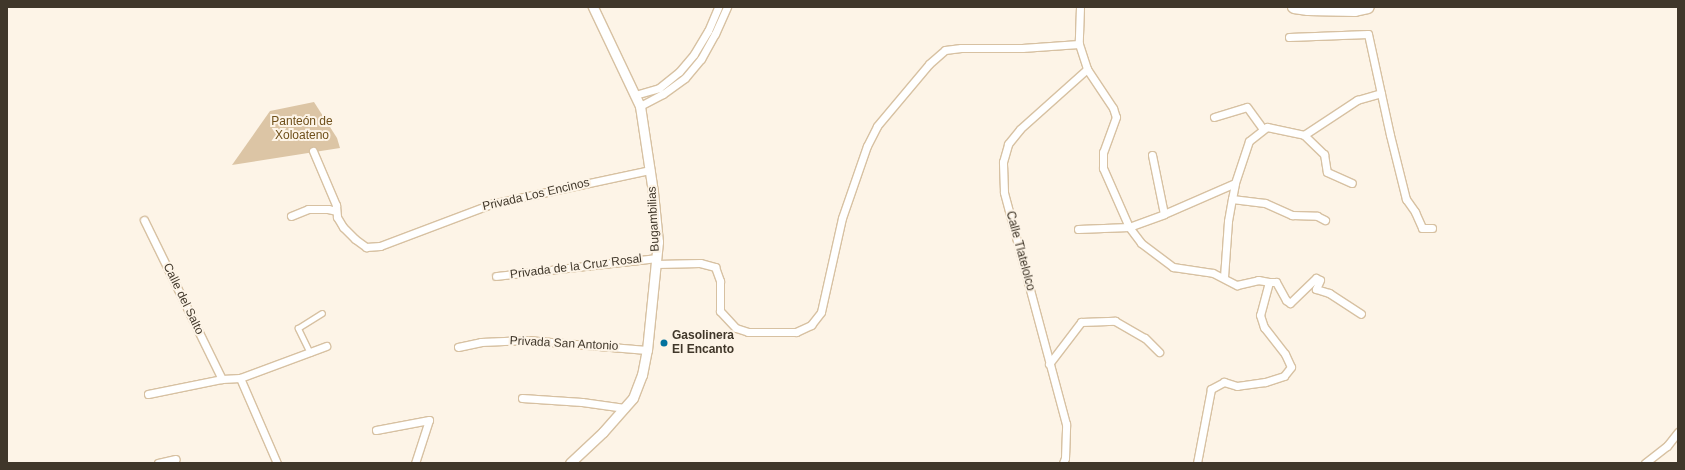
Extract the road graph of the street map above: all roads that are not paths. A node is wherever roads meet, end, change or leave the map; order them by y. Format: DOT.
graph roads {
  1 [pos="593,7"];
  2 [pos="732,7"];
  3 [pos="1080,7"];
  4 [pos="1294,7"];
  5 [pos="1368,7"];
  6 [pos="717,8"];
  7 [pos="726,10"];
  8 [pos="1289,37"];
  9 [pos="1079,44"];
  10 [pos="1087,69"];
  11 [pos="1381,93"];
  12 [pos="635,95"];
  13 [pos="640,106"];
  14 [pos="1214,117"];
  15 [pos="1263,129"];
  16 [pos="1304,135"];
  17 [pos="313,151"];
  18 [pos="1152,155"];
  19 [pos="650,170"];
  20 [pos="1235,183"];
  21 [pos="1352,184"];
  22 [pos="1232,199"];
  23 [pos="336,211"];
  24 [pos="1164,214"];
  25 [pos="291,216"];
  26 [pos="144,220"];
  27 [pos="1325,220"];
  28 [pos="1129,227"];
  29 [pos="1432,228"];
  30 [pos="1078,229"];
  31 [pos="656,261"];
  32 [pos="496,276"];
  33 [pos="1224,277"];
  34 [pos="1269,282"];
  35 [pos="322,313"];
  36 [pos="1361,314"];
  37 [pos="326,346"];
  38 [pos="458,347"];
  39 [pos="647,350"];
  40 [pos="1158,352"];
  41 [pos="310,353"];
  42 [pos="1049,364"];
  43 [pos="240,378"];
  44 [pos="222,379"];
  45 [pos="148,394"];
  46 [pos="522,398"];
  47 [pos="625,408"];
  48 [pos="376,430"];
  49 [pos="1678,432"];
  50 [pos="176,459"];
  51 [pos="158,463"];
  52 [pos="276,463"];
  53 [pos="415,463"];
  54 [pos="570,463"];
  55 [pos="1063,463"];
  56 [pos="1197,463"];
  57 [pos="1645,463"];
  1 -- 12 [label="main road, Bugambilias"];
  2 -- 7 [label="street"];
  3 -- 9 [label="street"];
  4 -- 5 [label="highway"];
  6 -- 12 [label="street"];
  7 -- 13 [label="street"];
  8 -- 11 [label="street"];
  9 -- 10 [label="street"];
  9 -- 31 [label="street, Privada de la Cruz Rosal"];
  10 -- 28 [label="street"];
  10 -- 42 [label="street, Calle Tlatelolco"];
  11 -- 16 [label="street"];
  11 -- 29 [label="street"];
  12 -- 13 [label="main road, Bugambilias"];
  13 -- 19 [label="main road, Bugambilias"];
  14 -- 15 [label="street"];
  15 -- 16 [label="street"];
  15 -- 20 [label="street"];
  16 -- 21 [label="street"];
  17 -- 23 [label="street"];
  18 -- 24 [label="street"];
  19 -- 23 [label="street, Privada Los Encinos"];
  19 -- 31 [label="main road, Bugambilias"];
  20 -- 22 [label="street"];
  20 -- 24 [label="street"];
  22 -- 27 [label="street"];
  22 -- 33 [label="street"];
  23 -- 25 [label="street"];
  24 -- 28 [label="street"];
  26 -- 44 [label="street, Calle del Salto"];
  28 -- 30 [label="street"];
  28 -- 33 [label="street"];
  31 -- 32 [label="street, Privada de la Cruz Rosal"];
  31 -- 39 [label="main road, Bugambilias"];
  33 -- 34 [label="street"];
  34 -- 36 [label="street"];
  34 -- 56 [label="street"];
  35 -- 41 [label="street"];
  37 -- 41 [label="street"];
  38 -- 39 [label="street, Privada San Antonio"];
  39 -- 47 [label="main road, Bugambilias"];
  40 -- 42 [label="street"];
  41 -- 43 [label="street"];
  42 -- 55 [label="street, Calle Tlatelolco"];
  43 -- 44 [label="street"];
  43 -- 52 [label="street"];
  44 -- 45 [label="street"];
  46 -- 47 [label="street"];
  47 -- 54 [label="main road, Bugambilias"];
  48 -- 53 [label="street"];
  49 -- 57 [label="street"];
  50 -- 51 [label="street"];
}
